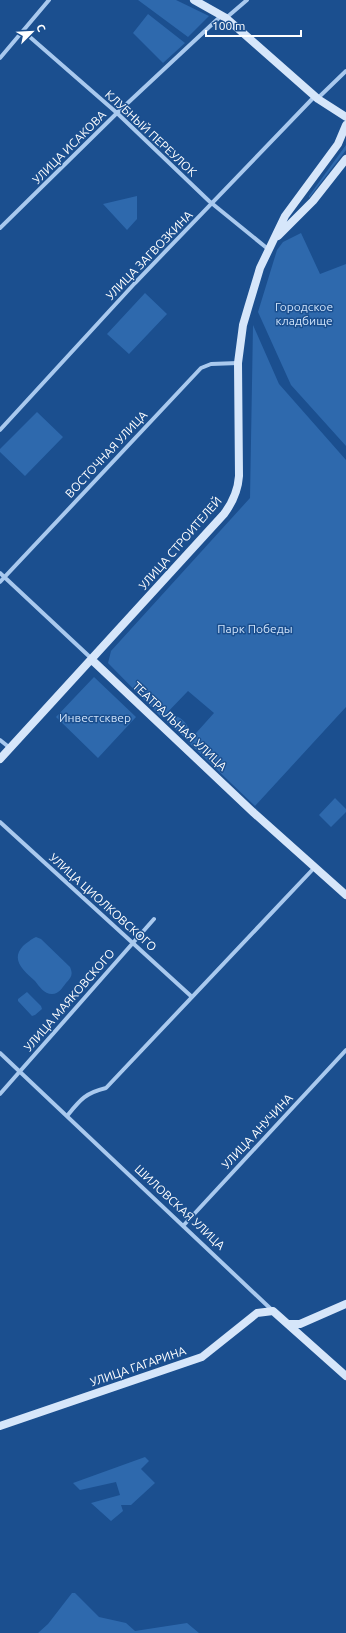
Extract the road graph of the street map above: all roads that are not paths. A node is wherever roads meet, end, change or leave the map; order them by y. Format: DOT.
graph roads {
  1 [pos="49,0"];
  2 [pos="194,0"];
  3 [pos="248,0"];
  4 [pos="224,16"];
  5 [pos="23,31"];
  6 [pos="0,58"];
  7 [pos="346,70"];
  8 [pos="316,98"];
  9 [pos="117,113"];
  10 [pos="346,116"];
  11 [pos="346,125"];
  12 [pos="346,159"];
  13 [pos="305,192"];
  14 [pos="313,201"];
  15 [pos="212,203"];
  16 [pos="0,228"];
  17 [pos="270,246"];
  18 [pos="238,363"];
  19 [pos="0,430"];
  20 [pos="0,573"];
  21 [pos="5,578"];
  22 [pos="0,582"];
  23 [pos="92,660"];
  24 [pos="0,740"];
  25 [pos="10,748"];
  26 [pos="0,759"];
  27 [pos="0,822"];
  28 [pos="315,866"];
  29 [pos="346,895"];
  30 [pos="154,919"];
  31 [pos="133,942"];
  32 [pos="192,997"];
  33 [pos="346,1050"];
  34 [pos="0,1054"];
  35 [pos="21,1072"];
  36 [pos="0,1094"];
  37 [pos="66,1116"];
  38 [pos="183,1226"];
  39 [pos="346,1304"];
  40 [pos="274,1311"];
  41 [pos="289,1324"];
  42 [pos="346,1376"];
  43 [pos="0,1426"];
  1 -- 5 [label="street"];
  2 -- 4 [label="main road"];
  3 -- 4 [label="street, УЛИЦА ИСАКОВА"];
  4 -- 8 [label="main road"];
  4 -- 9 [label="street, УЛИЦА ИСАКОВА"];
  5 -- 6 [label="street"];
  5 -- 9 [label="street, КЛУБНЫЙ ПЕРЕУЛОК"];
  7 -- 8 [label="street, УЛИЦА ЗАГВОЗКИНА"];
  8 -- 10 [label="main road"];
  8 -- 15 [label="street, УЛИЦА ЗАГВОЗКИНА"];
  9 -- 15 [label="street, КЛУБНЫЙ ПЕРЕУЛОК"];
  9 -- 16 [label="street, УЛИЦА ИСАКОВА"];
  11 -- 13 [label="main road, УЛИЦА СТРОИТЕЛЕЙ"];
  12 -- 14 [label="main road"];
  13 -- 14 [label="main road"];
  13 -- 17 [label="main road, УЛИЦА СТРОИТЕЛЕЙ"];
  14 -- 17 [label="main road"];
  15 -- 17 [label="street, КЛУБНЫЙ ПЕРЕУЛОК"];
  15 -- 19 [label="street, УЛИЦА ЗАГВОЗКИНА"];
  17 -- 18 [label="main road, УЛИЦА СТРОИТЕЛЕЙ"];
  18 -- 21 [label="street, ВОСТОЧНАЯ УЛИЦА"];
  18 -- 23 [label="main road, УЛИЦА СТРОИТЕЛЕЙ"];
  20 -- 21 [label="street, ТЕАТРАЛЬНАЯ УЛИЦА"];
  21 -- 22 [label="street, ВОСТОЧНАЯ УЛИЦА"];
  21 -- 23 [label="street, ТЕАТРАЛЬНАЯ УЛИЦА"];
  23 -- 25 [label="main road, УЛИЦА СТРОИТЕЛЕЙ"];
  23 -- 28 [label="main road, ТЕАТРАЛЬНАЯ УЛИЦА"];
  24 -- 25 [label="street"];
  25 -- 26 [label="main road, УЛИЦА СТРОИТЕЛЕЙ"];
  27 -- 31 [label="street, УЛИЦА ЦИОЛКОВСКОГО"];
  28 -- 29 [label="main road, ТЕАТРАЛЬНАЯ УЛИЦА"];
  28 -- 32 [label="street"];
  30 -- 31 [label="street, УЛИЦА МАЯКОВСКОГО"];
  31 -- 32 [label="street, УЛИЦА ЦИОЛКОВСКОГО"];
  31 -- 35 [label="street, УЛИЦА МАЯКОВСКОГО"];
  32 -- 37 [label="street"];
  33 -- 38 [label="street, УЛИЦА АНУЧИНА"];
  34 -- 35 [label="street, ШИЛОВСКАЯ УЛИЦА"];
  35 -- 36 [label="street, УЛИЦА МАЯКОВСКОГО"];
  35 -- 37 [label="street, ШИЛОВСКАЯ УЛИЦА"];
  37 -- 38 [label="street, ШИЛОВСКАЯ УЛИЦА"];
  38 -- 40 [label="street, ШИЛОВСКАЯ УЛИЦА"];
  39 -- 41 [label="main road"];
  40 -- 41 [label="main road, ШИЛОВСКАЯ УЛИЦА"];
  40 -- 43 [label="main road, УЛИЦА ГАГАРИНА"];
  41 -- 42 [label="main road, ШИЛОВСКАЯ УЛИЦА"];
}
